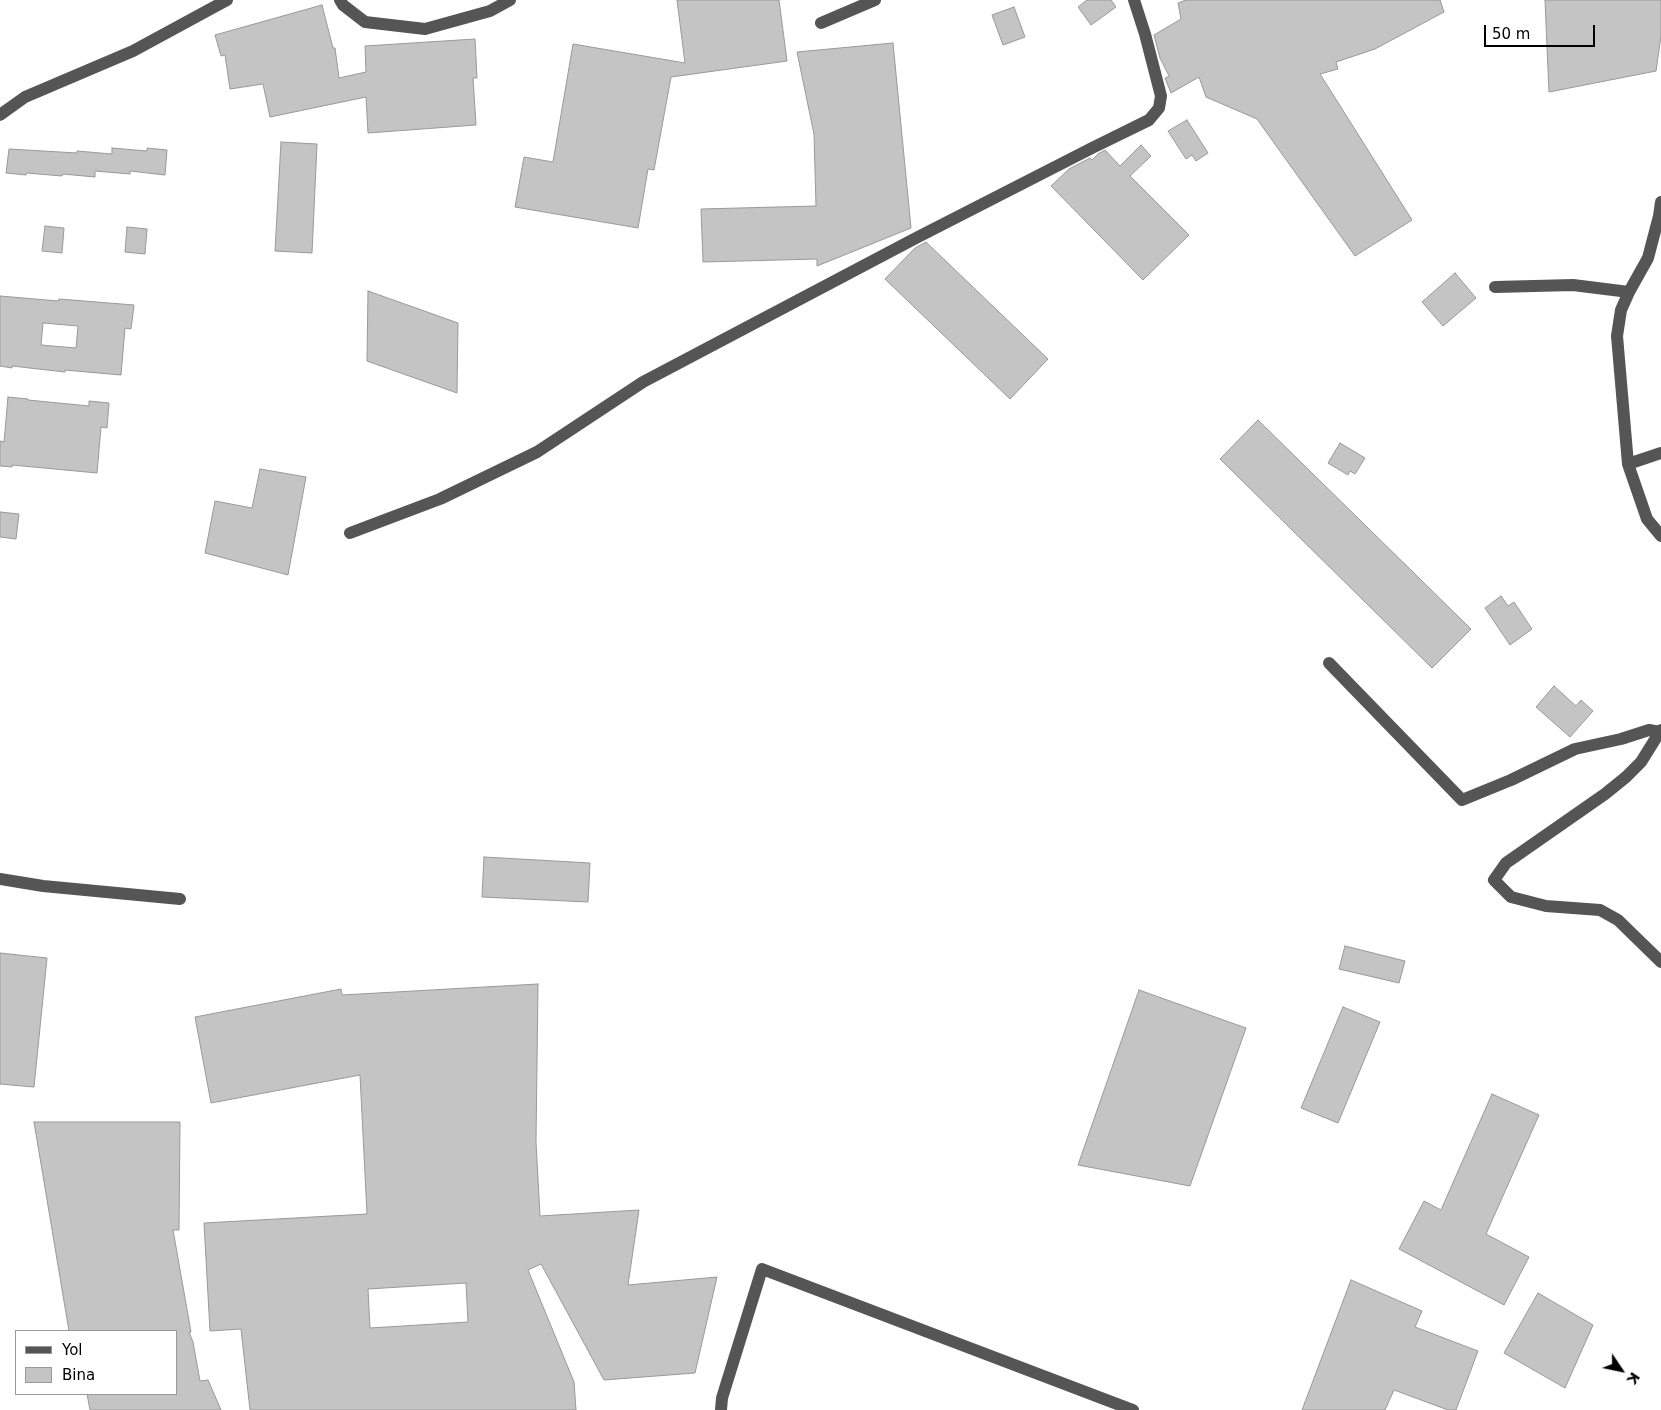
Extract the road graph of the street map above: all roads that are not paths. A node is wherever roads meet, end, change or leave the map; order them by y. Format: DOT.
graph roads {
  1 [pos="227,0"];
  2 [pos="340,0"];
  3 [pos="510,0"];
  4 [pos="875,0"];
  5 [pos="1134,0"];
  6 [pos="821,23"];
  7 [pos="0,115"];
  8 [pos="1661,202"];
  9 [pos="1495,287"];
  10 [pos="1629,292"];
  11 [pos="1661,453"];
  12 [pos="1628,464"];
  13 [pos="350,533"];
  14 [pos="1661,536"];
  15 [pos="1329,663"];
  16 [pos="1661,731"];
  17 [pos="0,879"];
  18 [pos="180,898"];
  19 [pos="1661,962"];
  20 [pos="721,1410"];
  21 [pos="1133,1410"];
  1 -- 7 [label="street"];
  2 -- 3 [label="street"];
  4 -- 6 [label="street"];
  5 -- 13 [label="street"];
  8 -- 10 [label="street"];
  9 -- 10 [label="street"];
  10 -- 12 [label="street"];
  11 -- 12 [label="street"];
  12 -- 14 [label="street"];
  15 -- 16 [label="street"];
  16 -- 19 [label="street"];
  17 -- 18 [label="street"];
  20 -- 21 [label="street"];
}
